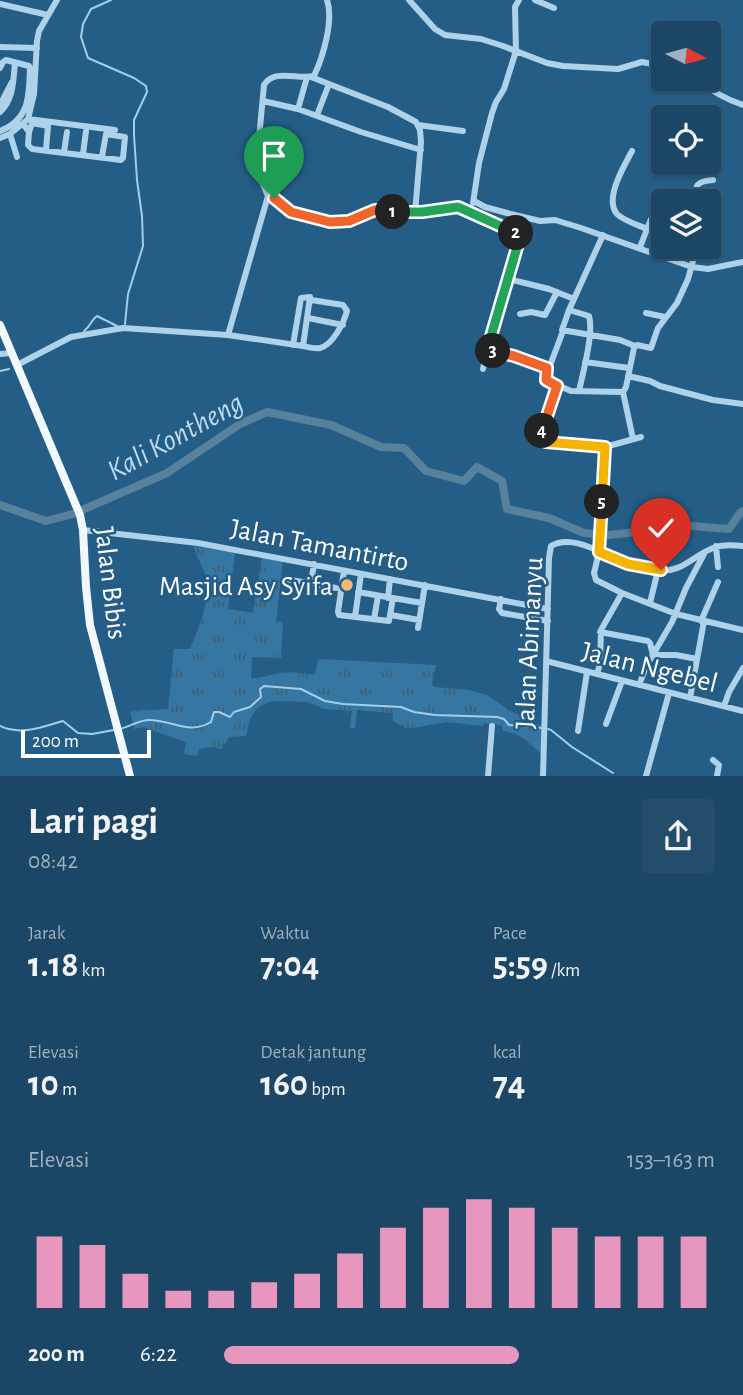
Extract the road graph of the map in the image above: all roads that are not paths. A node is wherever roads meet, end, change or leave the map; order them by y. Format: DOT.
graph roads {
  1 [pos="57,0"];
  2 [pos="327,0"];
  3 [pos="409,0"];
  4 [pos="519,0"];
  5 [pos="535,0"];
  6 [pos="0,4"];
  7 [pos="554,8"];
  8 [pos="48,15"];
  9 [pos="0,47"];
  10 [pos="37,48"];
  11 [pos="516,51"];
  12 [pos="15,63"];
  13 [pos="651,64"];
  14 [pos="0,68"];
  15 [pos="309,77"];
  16 [pos="13,80"];
  17 [pos="329,84"];
  18 [pos="713,91"];
  19 [pos="263,100"];
  20 [pos="0,105"];
  21 [pos="743,105"];
  22 [pos="298,109"];
  23 [pos="0,112"];
  24 [pos="317,116"];
  25 [pos="25,122"];
  26 [pos="418,125"];
  27 [pos="0,131"];
  28 [pos="86,131"];
  29 [pos="117,131"];
  30 [pos="463,131"];
  31 [pos="29,132"];
  32 [pos="66,132"];
  33 [pos="10,134"];
  34 [pos="0,138"];
  35 [pos="46,150"];
  36 [pos="421,150"];
  37 [pos="632,151"];
  38 [pos="64,152"];
  39 [pos="83,154"];
  40 [pos="17,157"];
  41 [pos="102,157"];
  42 [pos="713,180"];
  43 [pos="696,189"];
  44 [pos="268,196"];
  45 [pos="474,201"];
  46 [pos="471,211"];
  47 [pos="415,213"];
  48 [pos="651,220"];
  49 [pos="647,229"];
  50 [pos="603,235"];
  51 [pos="640,247"];
  52 [pos="694,259"];
  53 [pos="743,262"];
  54 [pos="692,267"];
  55 [pos="508,279"];
  56 [pos="557,292"];
  57 [pos="574,299"];
  58 [pos="311,300"];
  59 [pos="569,310"];
  60 [pos="646,313"];
  61 [pos="520,314"];
  62 [pos="665,317"];
  63 [pos="308,318"];
  64 [pos="343,324"];
  65 [pos="0,325"];
  66 [pos="563,331"];
  67 [pos="228,335"];
  68 [pos="590,335"];
  69 [pos="293,345"];
  70 [pos="303,346"];
  71 [pos="635,346"];
  72 [pos="487,350"];
  73 [pos="11,353"];
  74 [pos="0,354"];
  75 [pos="584,362"];
  76 [pos="17,365"];
  77 [pos="547,368"];
  78 [pos="629,368"];
  79 [pos="483,369"];
  80 [pos="628,376"];
  81 [pos="557,386"];
  82 [pos="579,391"];
  83 [pos="623,391"];
  84 [pos="743,404"];
  85 [pos="641,436"];
  86 [pos="633,439"];
  87 [pos="605,447"];
  88 [pos="83,530"];
  89 [pos="716,546"];
  90 [pos="743,546"];
  91 [pos="599,552"];
  92 [pos="705,552"];
  93 [pos="314,564"];
  94 [pos="718,567"];
  95 [pos="344,570"];
  96 [pos="658,570"];
  97 [pos="361,574"];
  98 [pos="285,579"];
  99 [pos="390,579"];
  100 [pos="718,582"];
  101 [pos="311,583"];
  102 [pos="425,585"];
  103 [pos="336,588"];
  104 [pos="358,592"];
  105 [pos="622,593"];
  106 [pos="378,596"];
  107 [pos="390,598"];
  108 [pos="501,599"];
  109 [pos="422,603"];
  110 [pos="650,603"];
  111 [pos="548,609"];
  112 [pos="676,614"];
  113 [pos="391,615"];
  114 [pos="355,617"];
  115 [pos="373,619"];
  116 [pos="548,621"];
  117 [pos="703,621"];
  118 [pos="743,630"];
  119 [pos="600,632"];
  120 [pos="653,654"];
  121 [pos="697,659"];
  122 [pos="546,661"];
  123 [pos="743,668"];
  124 [pos="587,672"];
  125 [pos="597,674"];
  126 [pos="622,681"];
  127 [pos="639,685"];
  128 [pos="669,693"];
  129 [pos="690,698"];
  130 [pos="724,706"];
  131 [pos="743,711"];
  132 [pos="606,723"];
  133 [pos="492,726"];
  134 [pos="578,731"];
  135 [pos="713,760"];
  136 [pos="130,775"];
  137 [pos="488,775"];
  138 [pos="543,775"];
  139 [pos="646,775"];
  140 [pos="717,775"];
  1 -- 8 [label="street"];
  2 -- 15 [label="street"];
  3 -- 11 [label="street"];
  4 -- 11 [label="street"];
  5 -- 7 [label="street"];
  6 -- 8 [label="street"];
  8 -- 10 [label="street"];
  9 -- 10 [label="street"];
  10 -- 25 [label="street"];
  11 -- 13 [label="street"];
  11 -- 45 [label="street"];
  12 -- 14 [label="street"];
  12 -- 16 [label="street"];
  12 -- 27 [label="street"];
  15 -- 17 [label="street"];
  15 -- 19 [label="street"];
  15 -- 22 [label="street"];
  16 -- 20 [label="street"];
  16 -- 23 [label="street"];
  17 -- 24 [label="street"];
  17 -- 26 [label="street"];
  18 -- 21 [label="street"];
  19 -- 22 [label="street"];
  19 -- 44 [label="street"];
  22 -- 24 [label="street"];
  24 -- 36 [label="street"];
  25 -- 29 [label="street"];
  25 -- 31 [label="street"];
  25 -- 33 [label="street"];
  26 -- 30 [label="street"];
  26 -- 36 [label="street"];
  28 -- 39 [label="street"];
  31 -- 35 [label="street"];
  31 -- 35 [label="street"];
  32 -- 38 [label="street"];
  33 -- 34 [label="street"];
  33 -- 40 [label="street"];
  35 -- 38 [label="street"];
  36 -- 47 [label="street"];
  37 -- 49 [label="street"];
  38 -- 39 [label="street"];
  39 -- 41 [label="street"];
  41 -- 41 [label="street"];
  42 -- 43 [label="street"];
  44 -- 47 [label="street"];
  44 -- 67 [label="street"];
  45 -- 46 [label="street"];
  45 -- 50 [label="street"];
  46 -- 47 [label="street"];
  46 -- 55 [label="street"];
  48 -- 49 [label="street"];
  49 -- 51 [label="street"];
  50 -- 51 [label="street"];
  50 -- 57 [label="street"];
  51 -- 54 [label="street"];
  52 -- 54 [label="street"];
  53 -- 54 [label="street"];
  54 -- 62 [label="street"];
  55 -- 56 [label="street"];
  55 -- 72 [label="street"];
  56 -- 57 [label="street"];
  56 -- 61 [label="street"];
  57 -- 59 [label="street"];
  58 -- 63 [label="street"];
  58 -- 64 [label="street"];
  58 -- 69 [label="street"];
  59 -- 66 [label="street"];
  59 -- 68 [label="street"];
  60 -- 62 [label="street"];
  62 -- 71 [label="street"];
  63 -- 64 [label="street"];
  63 -- 70 [label="street"];
  64 -- 70 [label="street"];
  65 -- 73 [label="main road, Jalan Bibis"];
  66 -- 68 [label="street"];
  66 -- 77 [label="street"];
  67 -- 69 [label="street"];
  67 -- 76 [label="street"];
  68 -- 71 [label="street"];
  68 -- 75 [label="street"];
  69 -- 70 [label="street"];
  71 -- 78 [label="street"];
  72 -- 77 [label="street"];
  72 -- 79 [label="street"];
  73 -- 74 [label="street"];
  73 -- 76 [label="main road, Jalan Bibis"];
  75 -- 78 [label="street"];
  75 -- 82 [label="street"];
  76 -- 88 [label="main road, Jalan Bibis"];
  77 -- 81 [label="street"];
  78 -- 80 [label="street"];
  80 -- 83 [label="street"];
  80 -- 84 [label="street"];
  81 -- 82 [label="street"];
  81 -- 87 [label="street"];
  82 -- 83 [label="street"];
  83 -- 86 [label="street"];
  85 -- 86 [label="street"];
  86 -- 87 [label="street"];
  87 -- 91 [label="street"];
  88 -- 93 [label="street, Jalan Tamantirto"];
  88 -- 136 [label="main road, Jalan Bibis"];
  89 -- 90 [label="street, Jalan Abimanyu"];
  89 -- 92 [label="street, Jalan Abimanyu"];
  89 -- 94 [label="street"];
  91 -- 96 [label="street, Jalan Abimanyu"];
  91 -- 105 [label="street"];
  91 -- 111 [label="street, Jalan Abimanyu"];
  92 -- 96 [label="street, Jalan Abimanyu"];
  92 -- 112 [label="street"];
  93 -- 95 [label="street, Jalan Tamantirto"];
  93 -- 101 [label="street"];
  95 -- 97 [label="street, Jalan Tamantirto"];
  95 -- 114 [label="street"];
  96 -- 110 [label="street"];
  97 -- 99 [label="street, Jalan Tamantirto"];
  97 -- 104 [label="street"];
  98 -- 101 [label="street"];
  99 -- 102 [label="street, Jalan Tamantirto"];
  99 -- 107 [label="street"];
  100 -- 117 [label="street"];
  101 -- 103 [label="street"];
  102 -- 108 [label="street, Jalan Tamantirto"];
  102 -- 109 [label="street"];
  104 -- 106 [label="street"];
  104 -- 114 [label="street"];
  105 -- 110 [label="street"];
  105 -- 119 [label="street"];
  106 -- 107 [label="street"];
  106 -- 115 [label="street"];
  107 -- 109 [label="street"];
  107 -- 113 [label="street"];
  108 -- 111 [label="street, Jalan Tamantirto"];
  108 -- 116 [label="street"];
  109 -- 113 [label="street"];
  110 -- 112 [label="street"];
  111 -- 116 [label="street, Jalan Abimanyu"];
  112 -- 117 [label="street"];
  112 -- 120 [label="street"];
  113 -- 115 [label="street"];
  114 -- 115 [label="street"];
  116 -- 122 [label="street, Jalan Abimanyu"];
  117 -- 118 [label="street"];
  117 -- 121 [label="street"];
  119 -- 120 [label="street"];
  119 -- 125 [label="street"];
  120 -- 121 [label="street"];
  120 -- 127 [label="street"];
  121 -- 129 [label="street"];
  122 -- 124 [label="street, Jalan Ngebel"];
  122 -- 138 [label="street, Jalan Abimanyu"];
  123 -- 130 [label="street"];
  124 -- 125 [label="street, Jalan Ngebel"];
  124 -- 134 [label="street"];
  125 -- 126 [label="street, Jalan Ngebel"];
  126 -- 127 [label="street, Jalan Ngebel"];
  126 -- 132 [label="street"];
  127 -- 128 [label="street, Jalan Ngebel"];
  128 -- 129 [label="street, Jalan Ngebel"];
  128 -- 139 [label="street"];
  129 -- 130 [label="street, Jalan Ngebel"];
  130 -- 131 [label="street, Jalan Ngebel"];
  133 -- 137 [label="street"];
  135 -- 140 [label="street"];
}
